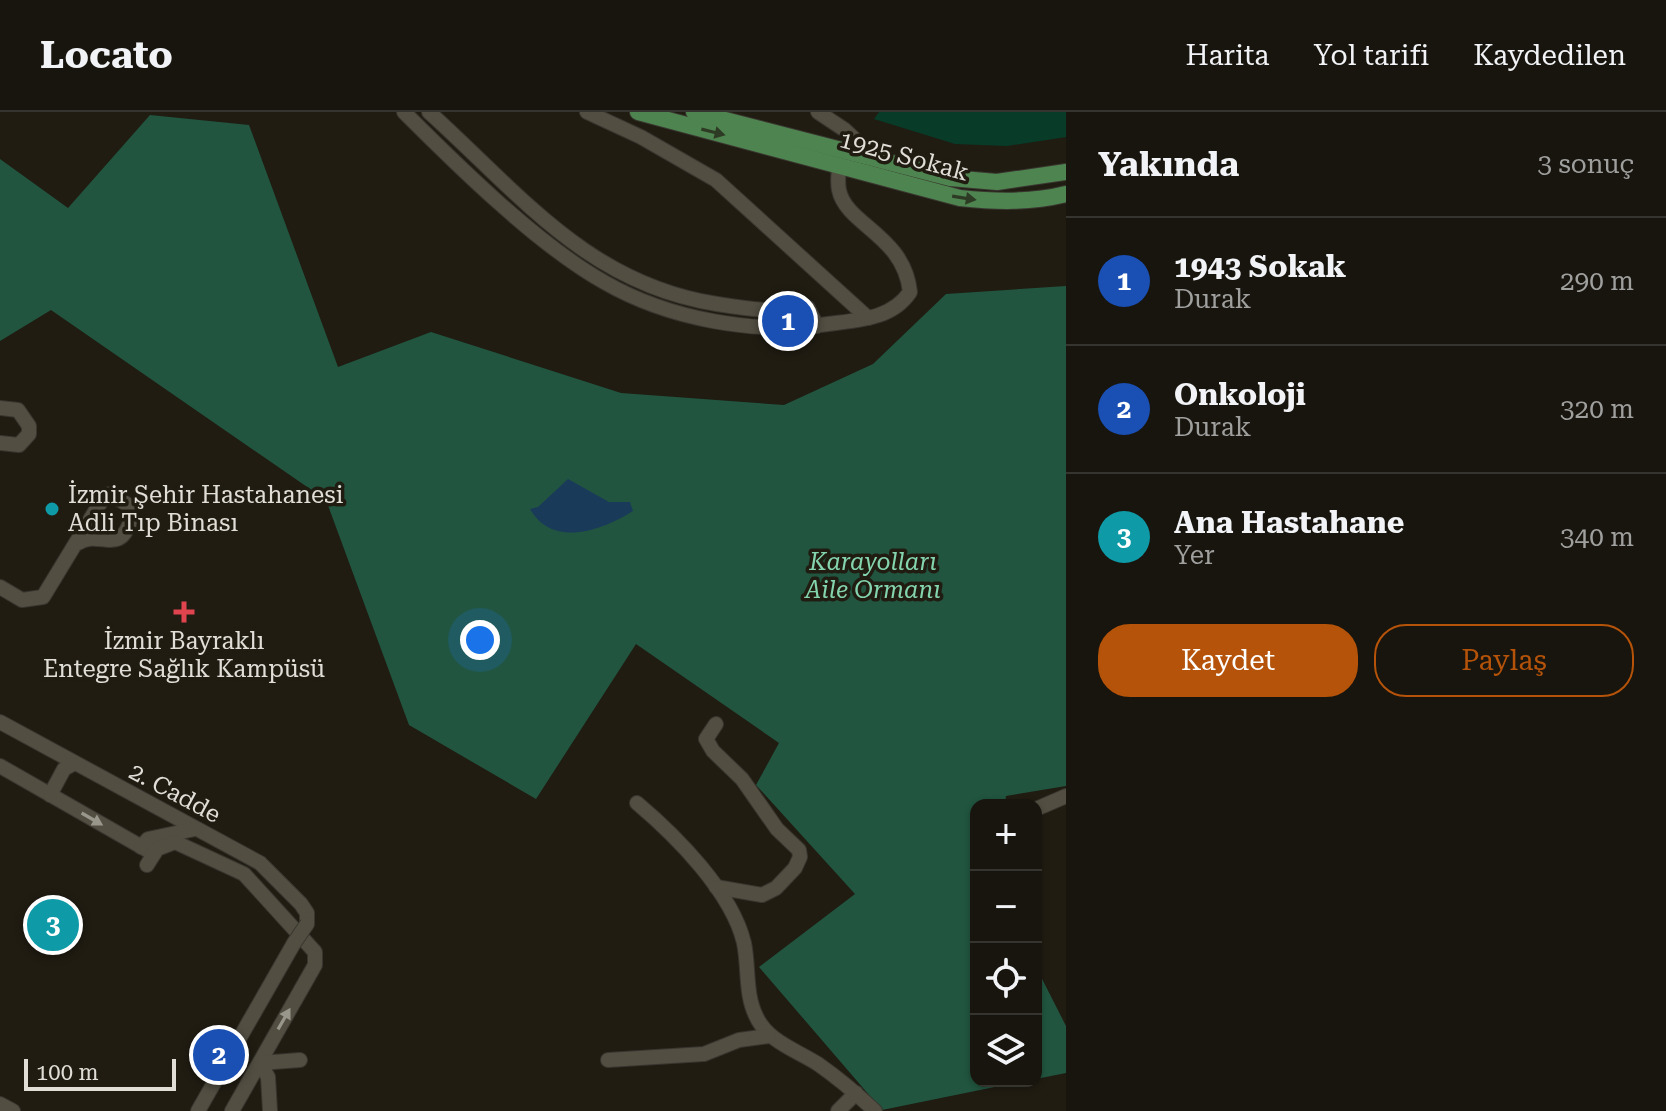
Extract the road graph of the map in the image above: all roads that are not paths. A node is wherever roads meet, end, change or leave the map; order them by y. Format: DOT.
graph roads {
  1 [pos="404,112"];
  2 [pos="429,112"];
  3 [pos="587,112"];
  4 [pos="638,112"];
  5 [pos="694,112"];
  6 [pos="823,114"];
  7 [pos="875,158"];
  8 [pos="839,164"];
  9 [pos="1066,172"];
  10 [pos="1066,194"];
  11 [pos="868,318"];
  12 [pos="817,326"];
  13 [pos="0,408"];
  14 [pos="0,443"];
  15 [pos="78,543"];
  16 [pos="0,587"];
  17 [pos="0,722"];
  18 [pos="716,724"];
  19 [pos="73,764"];
  20 [pos="0,766"];
  21 [pos="50,795"];
  22 [pos="1066,796"];
  23 [pos="637,803"];
  24 [pos="1042,806"];
  25 [pos="154,807"];
  26 [pos="195,829"];
  27 [pos="155,836"];
  28 [pos="147,855"];
  29 [pos="716,887"];
  30 [pos="769,1036"];
  31 [pos="300,1060"];
  32 [pos="608,1060"];
  33 [pos="260,1063"];
  34 [pos="856,1093"];
  35 [pos="0,1105"];
  36 [pos="10,1111"];
  37 [pos="198,1111"];
  38 [pos="232,1111"];
  39 [pos="270,1111"];
  40 [pos="838,1111"];
  41 [pos="875,1111"];
  1 -- 12 [label="street"];
  2 -- 12 [label="street"];
  3 -- 11 [label="street"];
  4 -- 8 [label="main road, 1925 Sokak, one-way"];
  5 -- 7 [label="main road, 1925 Sokak"];
  6 -- 7 [label="street"];
  7 -- 9 [label="main road, 1925 Sokak"];
  8 -- 10 [label="main road, 1925 Sokak, one-way"];
  8 -- 11 [label="street"];
  11 -- 12 [label="street"];
  13 -- 14 [label="street"];
  15 -- 16 [label="street"];
  17 -- 19 [label="street, 2. Cadde"];
  18 -- 29 [label="street"];
  19 -- 21 [label="street"];
  19 -- 25 [label="street, 2. Cadde"];
  20 -- 21 [label="street"];
  21 -- 28 [label="street, one-way"];
  22 -- 24 [label="street"];
  23 -- 29 [label="street"];
  25 -- 26 [label="street, 2. Cadde"];
  25 -- 27 [label="street"];
  26 -- 27 [label="street"];
  26 -- 37 [label="street, 2. Cadde, bridge"];
  27 -- 28 [label="street"];
  33 -- 28 [label="street, one-way"];
  29 -- 30 [label="street"];
  30 -- 32 [label="street"];
  30 -- 34 [label="street"];
  31 -- 33 [label="street"];
  33 -- 38 [label="street"];
  33 -- 39 [label="street"];
  34 -- 40 [label="street"];
  34 -- 41 [label="street"];
  35 -- 36 [label="street"];
}
